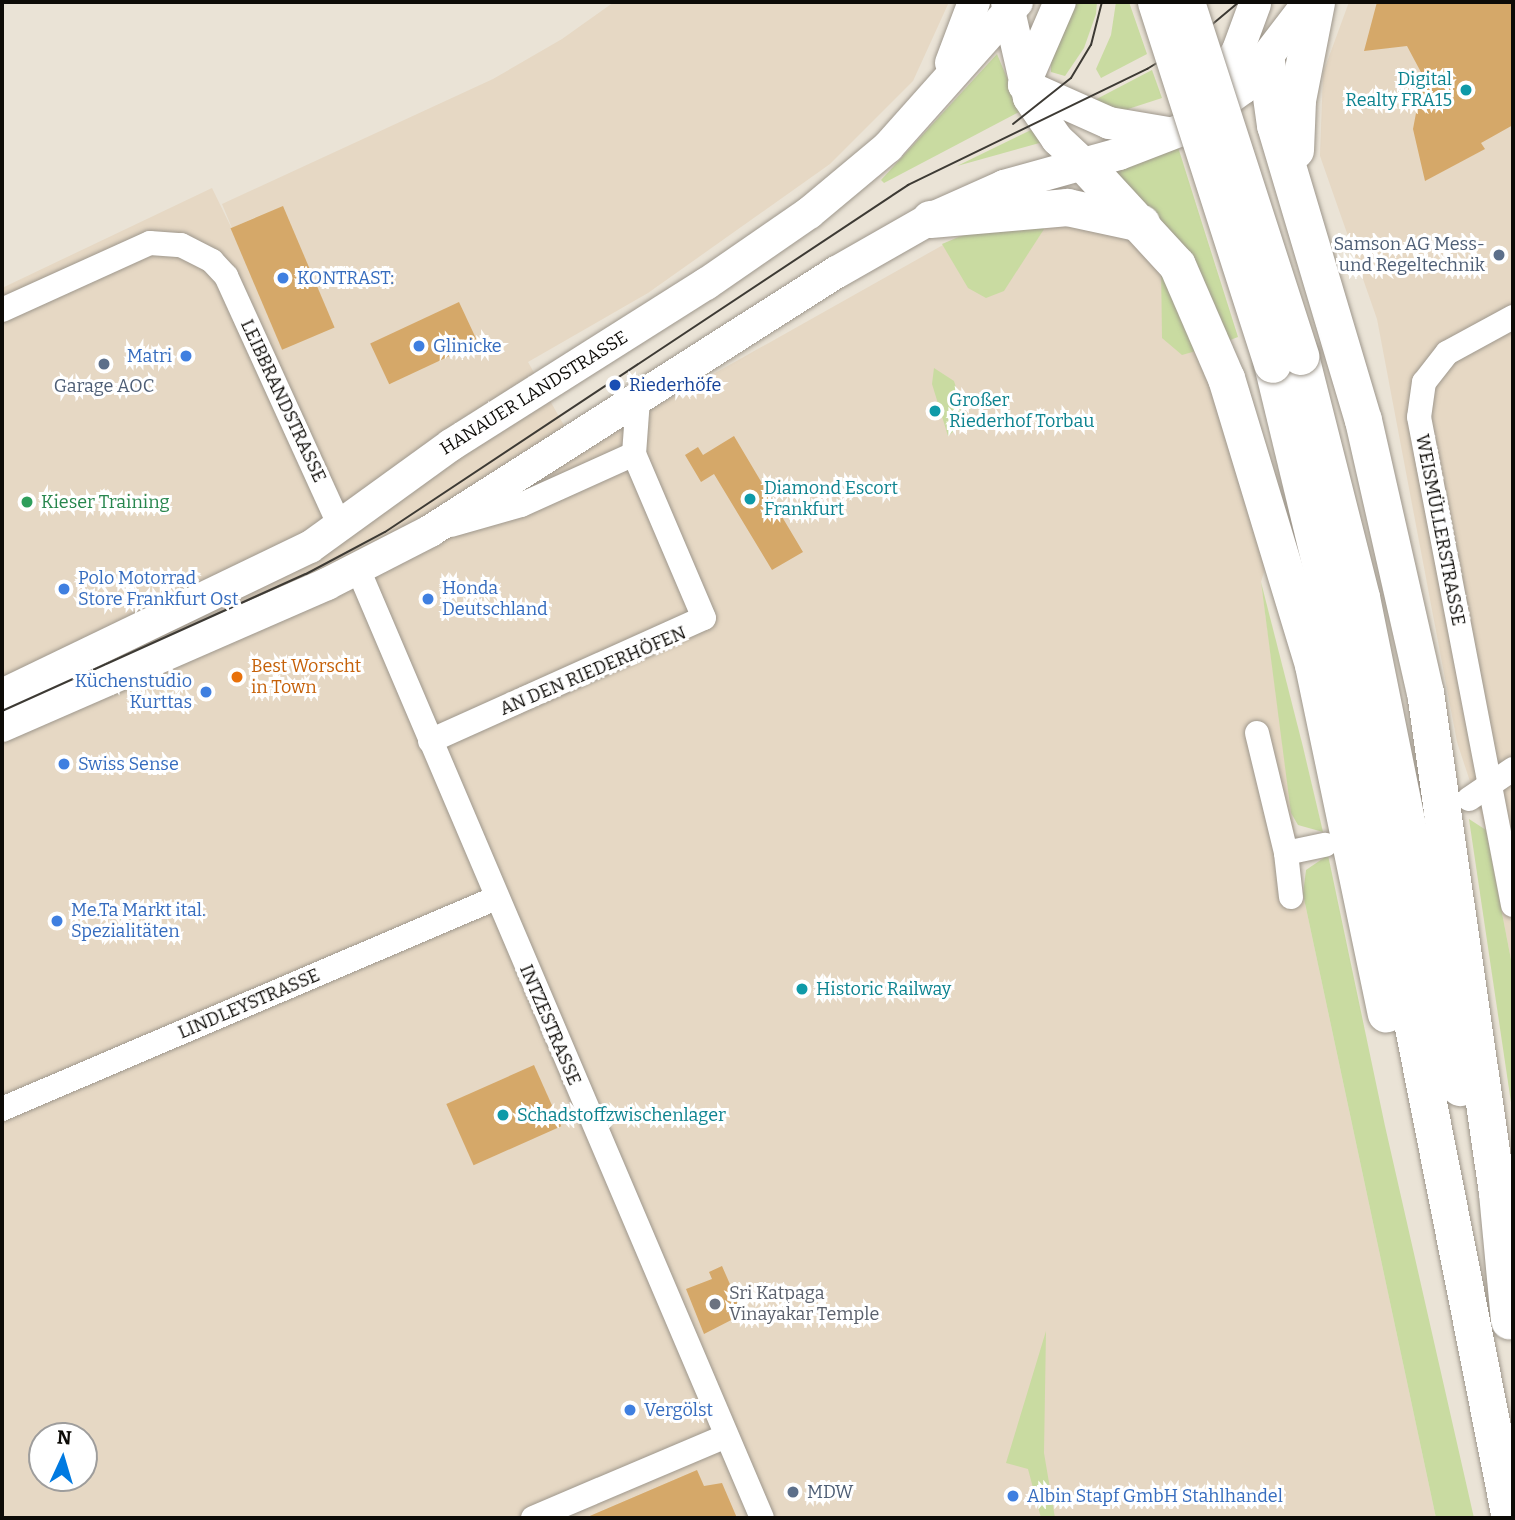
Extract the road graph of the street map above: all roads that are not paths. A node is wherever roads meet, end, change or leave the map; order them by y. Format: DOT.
graph roads {
  1 [pos="974,2"];
  2 [pos="1060,2"];
  3 [pos="1156,2"];
  4 [pos="1186,2"];
  5 [pos="1310,2"];
  6 [pos="1316,2"];
  7 [pos="1254,3"];
  8 [pos="1011,5"];
  9 [pos="1266,61"];
  10 [pos="1024,85"];
  11 [pos="938,90"];
  12 [pos="1184,130"];
  13 [pos="1084,164"];
  14 [pos="930,219"];
  15 [pos="1145,225"];
  16 [pos="1321,274"];
  17 [pos="2,310"];
  18 [pos="1513,317"];
  19 [pos="1286,360"];
  20 [pos="638,399"];
  21 [pos="634,454"];
  22 [pos="340,526"];
  23 [pos="430,531"];
  24 [pos="358,569"];
  25 [pos="2,695"];
  26 [pos="2,726"];
  27 [pos="1257,733"];
  28 [pos="430,741"];
  29 [pos="1513,769"];
  30 [pos="1480,793"];
  31 [pos="1325,845"];
  32 [pos="1286,853"];
  33 [pos="1291,897"];
  34 [pos="496,898"];
  35 [pos="1513,905"];
  36 [pos="2,1109"];
  37 [pos="1438,1167"];
  38 [pos="1511,1333"];
  39 [pos="726,1436"];
  40 [pos="533,1518"];
  41 [pos="762,1518"];
  42 [pos="1510,1518"];
  1 -- 11 [label="main road"];
  2 -- 10 [label="main road"];
  3 -- 19 [label="highway, bridge"];
  4 -- 19 [label="highway, bridge"];
  5 -- 9 [label="main road"];
  6 -- 16 [label="highway"];
  7 -- 9 [label="main road"];
  7 -- 12 [label="main road"];
  8 -- 10 [label="main road"];
  8 -- 11 [label="main road, HANAUER LANDSTRASSE"];
  9 -- 12 [label="main road"];
  9 -- 16 [label="highway"];
  10 -- 12 [label="main road"];
  10 -- 13 [label="main road"];
  11 -- 22 [label="main road, HANAUER LANDSTRASSE"];
  12 -- 13 [label="main road"];
  13 -- 14 [label="main road"];
  13 -- 15 [label="highway"];
  14 -- 15 [label="highway"];
  14 -- 20 [label="main road"];
  15 -- 37 [label="highway"];
  16 -- 38 [label="highway"];
  17 -- 22 [label="street, LEIBBRANDSTRASSE"];
  18 -- 30 [label="street, WEISMÜLLERSTRASSE"];
  19 -- 37 [label="highway"];
  19 -- 38 [label="highway"];
  20 -- 21 [label="street, AN DEN RIEDERHÖFEN"];
  20 -- 23 [label="main road"];
  21 -- 23 [label="street"];
  21 -- 28 [label="street, AN DEN RIEDERHÖFEN"];
  22 -- 24 [label="main road"];
  22 -- 25 [label="main road, HANAUER LANDSTRASSE"];
  23 -- 24 [label="main road"];
  24 -- 26 [label="main road"];
  24 -- 28 [label="street, INTZESTRASSE"];
  27 -- 32 [label="street"];
  28 -- 34 [label="street, INTZESTRASSE"];
  29 -- 30 [label="street"];
  30 -- 35 [label="street, WEISMÜLLERSTRASSE"];
  31 -- 32 [label="street"];
  32 -- 33 [label="street"];
  34 -- 36 [label="street, LINDLEYSTRASSE"];
  34 -- 39 [label="street, INTZESTRASSE"];
  37 -- 42 [label="highway"];
  39 -- 40 [label="street"];
  39 -- 41 [label="street, INTZESTRASSE"];
}
